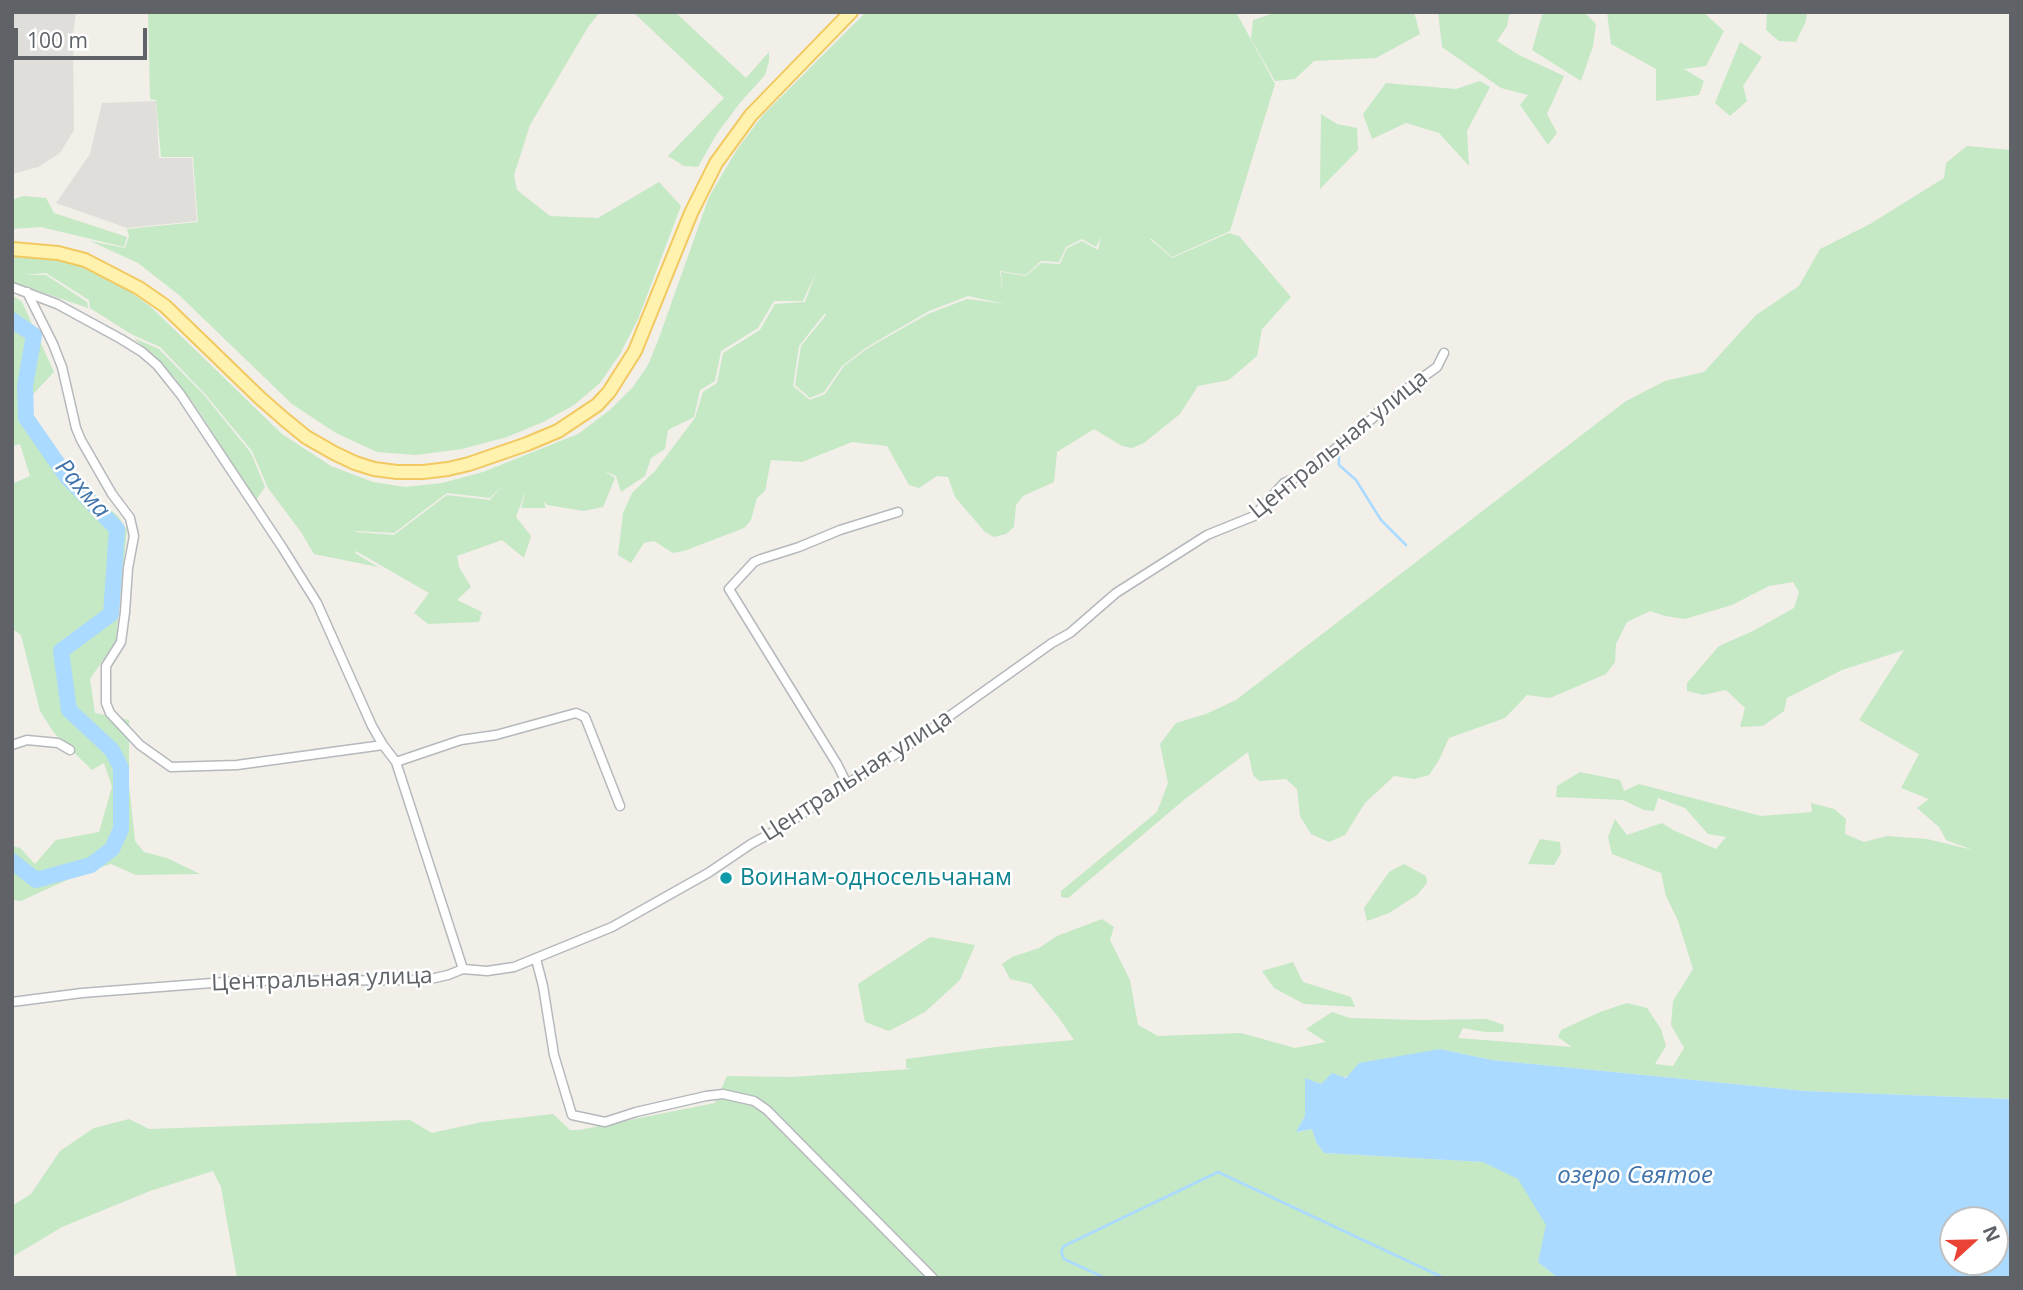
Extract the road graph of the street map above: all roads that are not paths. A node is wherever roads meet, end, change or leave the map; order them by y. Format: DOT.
graph roads {
  1 [pos="851,12"];
  2 [pos="12,249"];
  3 [pos="12,287"];
  4 [pos="27,292"];
  5 [pos="1444,353"];
  6 [pos="898,513"];
  7 [pos="12,745"];
  8 [pos="383,746"];
  9 [pos="70,750"];
  10 [pos="396,762"];
  11 [pos="847,784"];
  12 [pos="620,806"];
  13 [pos="536,960"];
  14 [pos="463,969"];
  15 [pos="12,1002"];
  16 [pos="933,1278"];
  1 -- 2 [label="main road"];
  3 -- 4 [label="street"];
  4 -- 8 [label="street"];
  4 -- 8 [label="street"];
  5 -- 11 [label="street, Центральная улица"];
  6 -- 11 [label="street"];
  7 -- 9 [label="street"];
  8 -- 10 [label="street"];
  10 -- 12 [label="street"];
  10 -- 14 [label="street"];
  11 -- 13 [label="street, Центральная улица"];
  13 -- 14 [label="street, Центральная улица"];
  13 -- 16 [label="street"];
  14 -- 15 [label="street, Центральная улица"];
}
